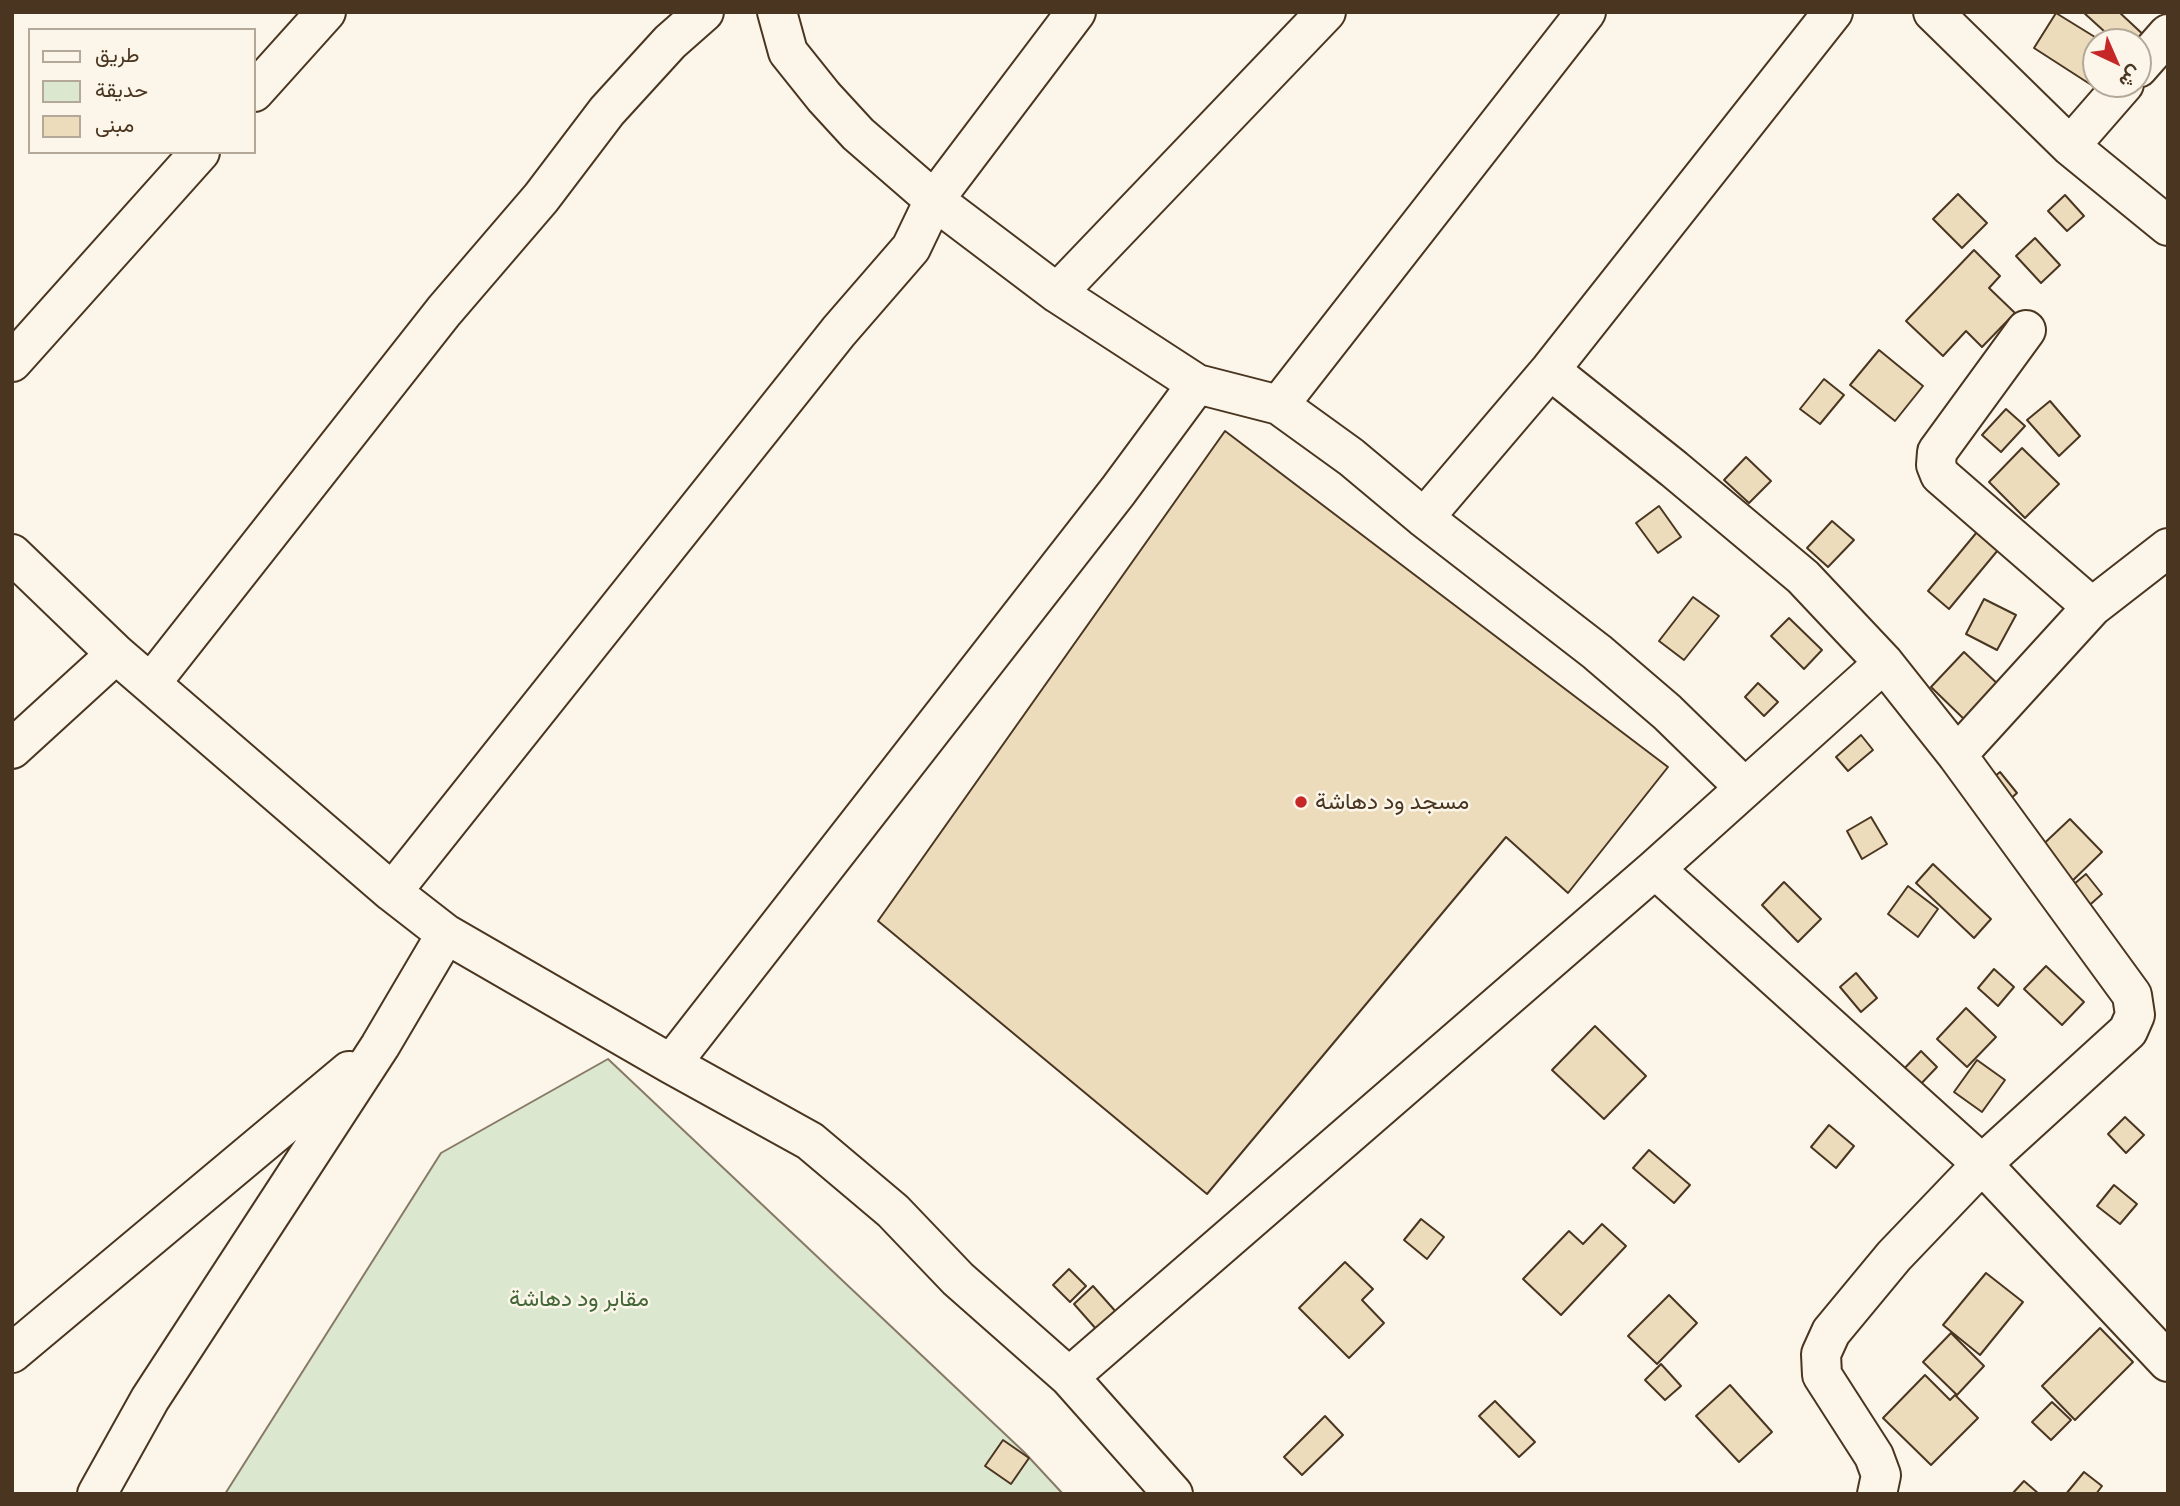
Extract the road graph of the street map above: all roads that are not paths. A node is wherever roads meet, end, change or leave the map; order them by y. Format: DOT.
graph roads {
  1 [pos="326,12"];
  2 [pos="704,12"];
  3 [pos="777,12"];
  4 [pos="1076,12"];
  5 [pos="1326,12"];
  6 [pos="1586,12"];
  7 [pos="1833,12"];
  8 [pos="1933,12"];
  9 [pos="2168,34"];
  10 [pos="2152,52"];
  11 [pos="256,90"];
  12 [pos="2112,98"];
  13 [pos="2070,146"];
  14 [pos="198,154"];
  15 [pos="934,200"];
  16 [pos="2168,226"];
  17 [pos="1057,293"];
  18 [pos="2026,330"];
  19 [pos="12,362"];
  20 [pos="1550,370"];
  21 [pos="1197,384"];
  22 [pos="1279,405"];
  23 [pos="1424,518"];
  24 [pos="2168,548"];
  25 [pos="12,554"];
  26 [pos="2092,607"];
  27 [pos="116,653"];
  28 [pos="1884,663"];
  29 [pos="151,683"];
  30 [pos="12,749"];
  31 [pos="1957,755"];
  32 [pos="1745,788"];
  33 [pos="1655,869"];
  34 [pos="392,892"];
  35 [pos="446,934"];
  36 [pos="380,1046"];
  37 [pos="671,1064"];
  38 [pos="1982,1164"];
  39 [pos="12,1353"];
  40 [pos="2168,1362"];
  41 [pos="1069,1377"];
  42 [pos="97,1494"];
  43 [pos="1173,1494"];
  44 [pos="1877,1494"];
  1 -- 11 [label="street"];
  2 -- 29 [label="street"];
  3 -- 15 [label="street"];
  4 -- 15 [label="street"];
  5 -- 17 [label="street"];
  6 -- 22 [label="street"];
  7 -- 20 [label="street"];
  8 -- 13 [label="street"];
  9 -- 10 [label="street"];
  12 -- 13 [label="street"];
  13 -- 16 [label="street"];
  14 -- 19 [label="street"];
  15 -- 17 [label="street"];
  15 -- 34 [label="street"];
  17 -- 21 [label="street"];
  18 -- 26 [label="street"];
  20 -- 23 [label="street"];
  20 -- 28 [label="street"];
  21 -- 22 [label="street"];
  21 -- 37 [label="street"];
  22 -- 23 [label="street"];
  23 -- 32 [label="street"];
  24 -- 26 [label="street"];
  25 -- 27 [label="street"];
  26 -- 31 [label="street"];
  27 -- 29 [label="street"];
  27 -- 30 [label="street"];
  28 -- 31 [label="street"];
  28 -- 32 [label="street"];
  29 -- 34 [label="street"];
  31 -- 38 [label="street"];
  32 -- 33 [label="street"];
  33 -- 38 [label="street"];
  33 -- 41 [label="street"];
  34 -- 35 [label="street"];
  35 -- 36 [label="street"];
  35 -- 37 [label="street"];
  36 -- 39 [label="street"];
  36 -- 42 [label="street"];
  37 -- 41 [label="street"];
  38 -- 40 [label="street"];
  38 -- 44 [label="street"];
  41 -- 43 [label="street"];
}
